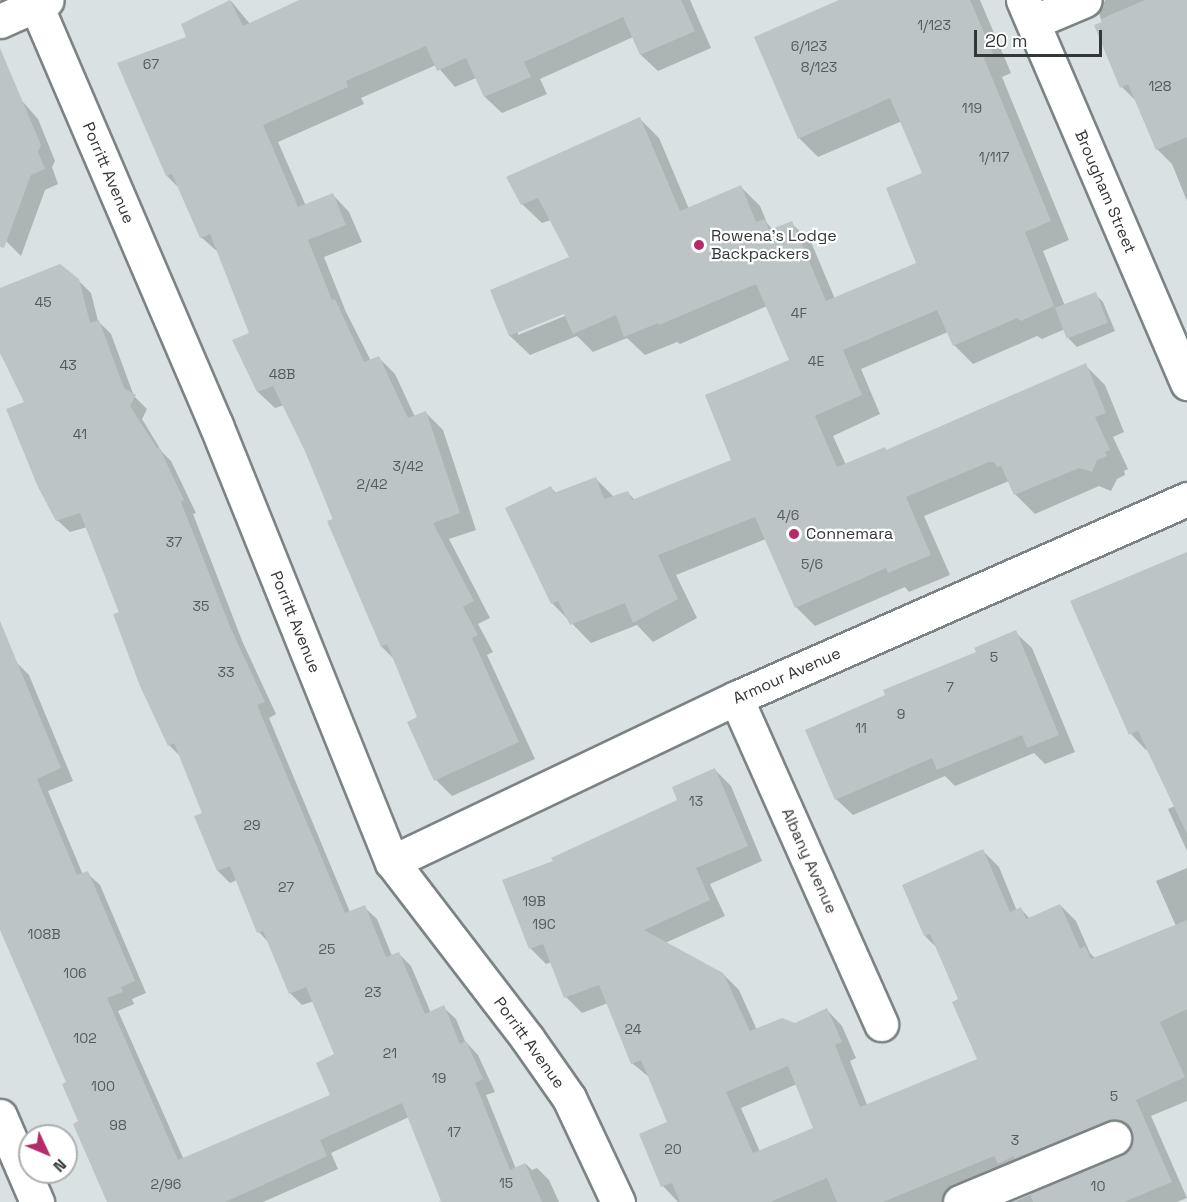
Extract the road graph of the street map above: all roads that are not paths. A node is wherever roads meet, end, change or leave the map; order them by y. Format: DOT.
graph roads {
  1 [pos="1085,0"];
  2 [pos="42,2"];
  3 [pos="1028,11"];
  4 [pos="0,21"];
  5 [pos="1187,383"];
  6 [pos="1187,499"];
  7 [pos="736,698"];
  8 [pos="392,862"];
  9 [pos="881,1024"];
  10 [pos="0,1116"];
  11 [pos="1114,1138"];
  12 [pos="37,1202"];
  13 [pos="618,1202"];
  14 [pos="960,1202"];
  1 -- 3 [label="street"];
  2 -- 4 [label="street"];
  2 -- 8 [label="street, Porritt Avenue"];
  3 -- 5 [label="street, Brougham Street"];
  6 -- 7 [label="street, Armour Avenue"];
  7 -- 8 [label="street, Armour Avenue"];
  7 -- 9 [label="street, Albany Avenue"];
  8 -- 13 [label="street, Porritt Avenue"];
  10 -- 12 [label="street"];
  11 -- 14 [label="street"];
}
